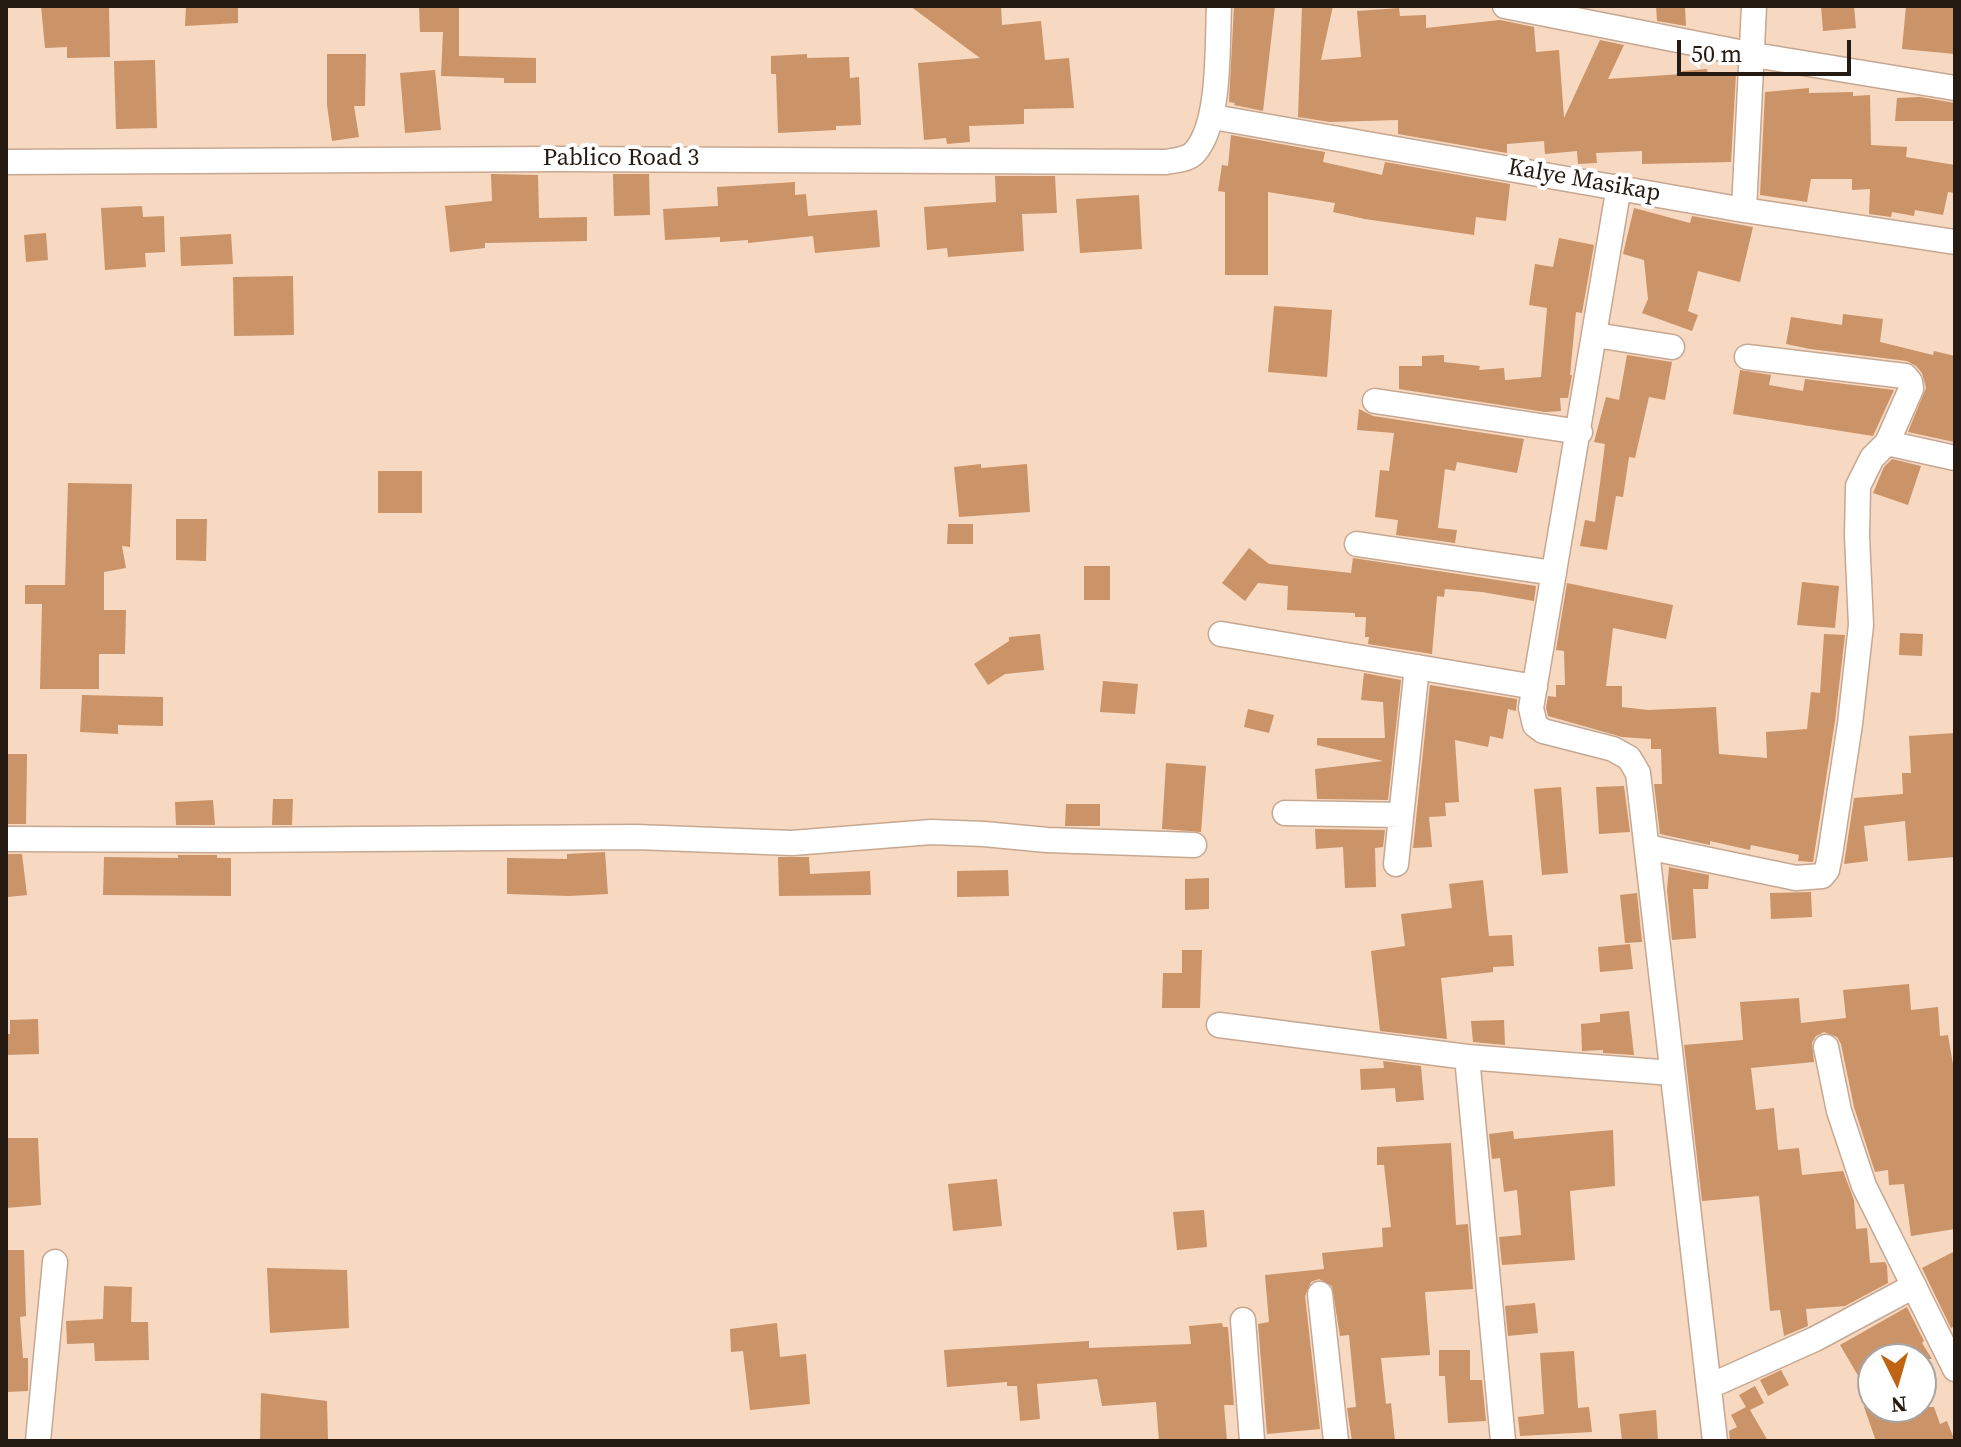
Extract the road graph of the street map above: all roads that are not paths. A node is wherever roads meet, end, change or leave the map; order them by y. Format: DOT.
graph roads {
  1 [pos="1219,6"];
  2 [pos="1505,6"];
  3 [pos="1754,6"];
  4 [pos="1754,55"];
  5 [pos="1955,88"];
  6 [pos="1213,117"];
  7 [pos="6,162"];
  8 [pos="1619,186"];
  9 [pos="1744,210"];
  10 [pos="1955,242"];
  11 [pos="1595,335"];
  12 [pos="1672,347"];
  13 [pos="1747,357"];
  14 [pos="1375,401"];
  15 [pos="1580,432"];
  16 [pos="1887,443"];
  17 [pos="1955,458"];
  18 [pos="1357,544"];
  19 [pos="1554,573"];
  20 [pos="1221,634"];
  21 [pos="1417,667"];
  22 [pos="1535,687"];
  23 [pos="1285,813"];
  24 [pos="1400,815"];
  25 [pos="6,839"];
  26 [pos="1194,845"];
  27 [pos="1647,847"];
  28 [pos="1396,864"];
  29 [pos="1219,1025"];
  30 [pos="1826,1047"];
  31 [pos="1467,1057"];
  32 [pos="1672,1073"];
  33 [pos="55,1262"];
  34 [pos="1914,1286"];
  35 [pos="1320,1294"];
  36 [pos="1243,1320"];
  37 [pos="1955,1369"];
  38 [pos="1710,1386"];
  39 [pos="38,1441"];
  40 [pos="1252,1441"];
  41 [pos="1336,1441"];
  42 [pos="1503,1441"];
  43 [pos="1715,1441"];
  1 -- 6 [label="street"];
  2 -- 4 [label="street"];
  3 -- 4 [label="street"];
  4 -- 5 [label="street"];
  4 -- 9 [label="street"];
  6 -- 7 [label="street, Pablico Road 3"];
  6 -- 8 [label="street, Kalye Masikap"];
  8 -- 9 [label="street, Kalye Masikap"];
  8 -- 11 [label="street"];
  9 -- 10 [label="street, Kalye Masikap"];
  11 -- 12 [label="street"];
  11 -- 15 [label="street"];
  13 -- 16 [label="street"];
  14 -- 15 [label="street"];
  15 -- 19 [label="street"];
  16 -- 17 [label="street"];
  16 -- 27 [label="street"];
  18 -- 19 [label="street"];
  19 -- 22 [label="street"];
  20 -- 21 [label="street"];
  21 -- 22 [label="street"];
  21 -- 24 [label="street"];
  22 -- 27 [label="street"];
  23 -- 24 [label="street"];
  24 -- 28 [label="street"];
  25 -- 26 [label="street"];
  27 -- 32 [label="street"];
  29 -- 31 [label="street"];
  30 -- 34 [label="street"];
  31 -- 32 [label="street"];
  31 -- 42 [label="street"];
  32 -- 38 [label="street"];
  33 -- 39 [label="street"];
  34 -- 37 [label="street"];
  34 -- 38 [label="street"];
  35 -- 41 [label="street"];
  36 -- 40 [label="street"];
  38 -- 43 [label="street"];
}
